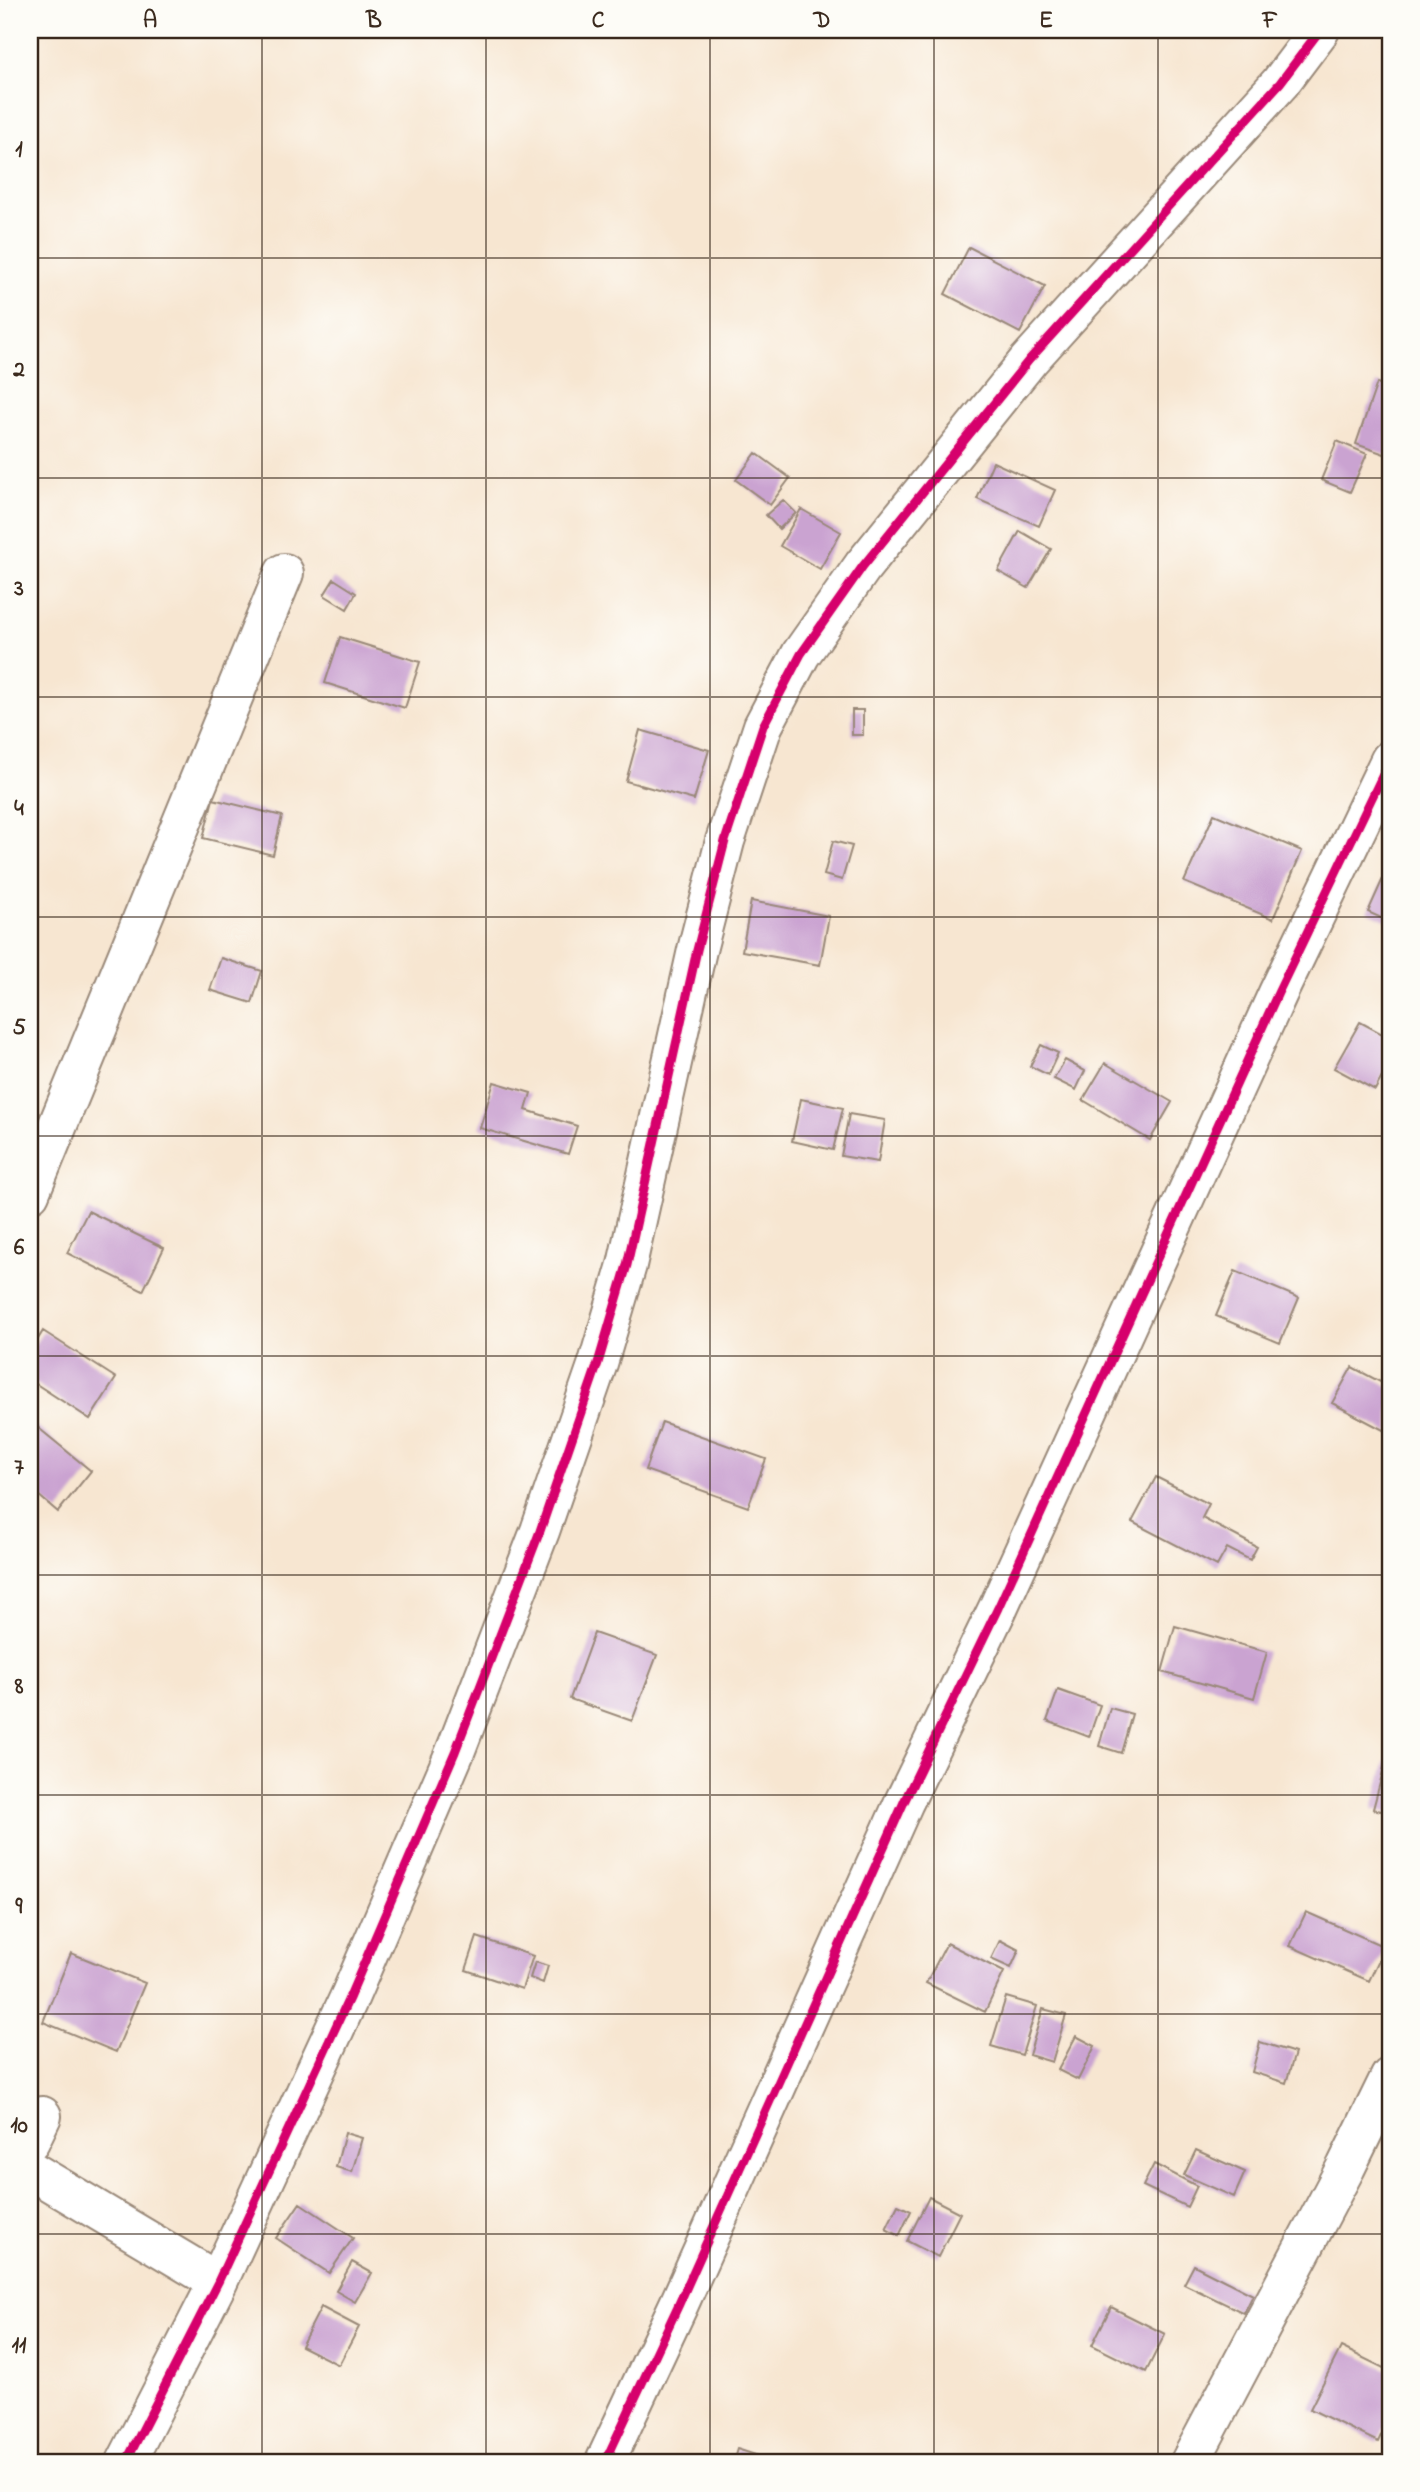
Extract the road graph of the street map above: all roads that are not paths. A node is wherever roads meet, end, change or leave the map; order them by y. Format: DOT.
graph roads {
  1 [pos="1320,30"];
  2 [pos="284,573"];
  3 [pos="1390,760"];
  4 [pos="30,1193"];
  5 [pos="1390,2077"];
  6 [pos="30,2170"];
  7 [pos="218,2283"];
  8 [pos="126,2462"];
  9 [pos="605,2462"];
  10 [pos="1190,2462"];
  1 -- 7 [label="street"];
  2 -- 4 [label="street"];
  3 -- 9 [label="street"];
  5 -- 10 [label="street"];
  6 -- 7 [label="street"];
  7 -- 8 [label="street"];
}
